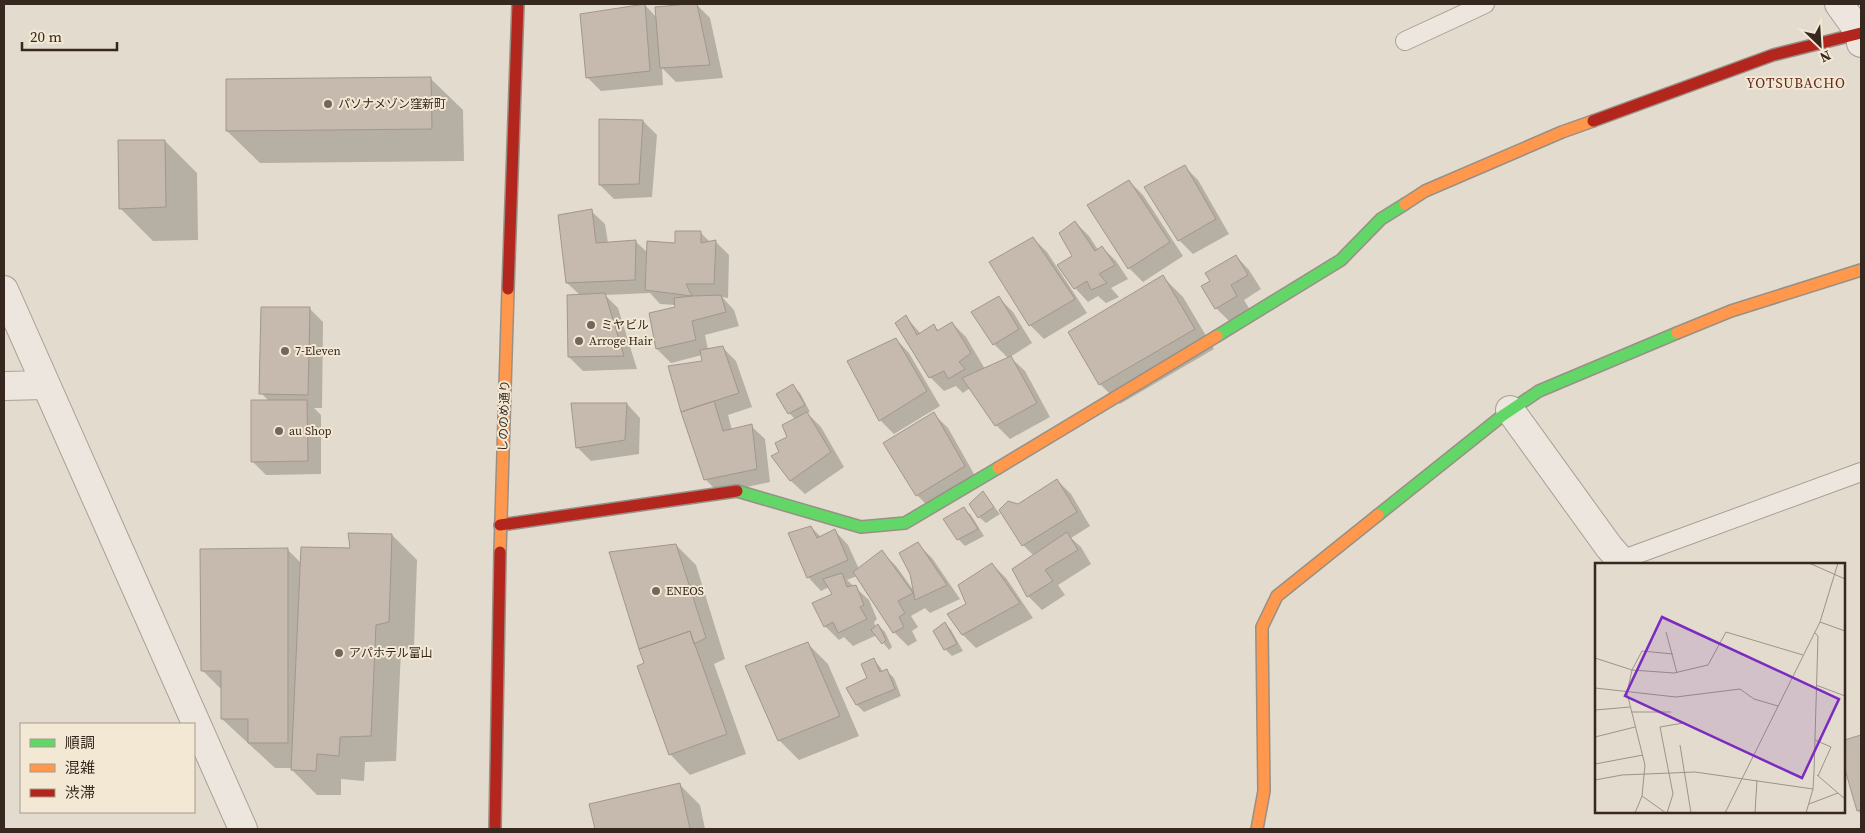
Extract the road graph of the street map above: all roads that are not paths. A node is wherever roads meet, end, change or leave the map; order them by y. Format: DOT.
graph roads {
  1 [pos="518,4"];
  2 [pos="1485,4"];
  3 [pos="1839,4"];
  4 [pos="1861,36"];
  5 [pos="1405,41"];
  6 [pos="1861,270"];
  7 [pos="4,290"];
  8 [pos="46,385"];
  9 [pos="4,386"];
  10 [pos="1510,410"];
  11 [pos="1861,472"];
  12 [pos="500,525"];
  13 [pos="1622,562"];
  14 [pos="243,829"];
  15 [pos="495,829"];
  16 [pos="1257,829"];
  1 -- 12 [label="street, しののめ通り"];
  2 -- 5 [label="lane"];
  3 -- 4 [label="street"];
  4 -- 12 [label="street"];
  6 -- 10 [label="street"];
  7 -- 8 [label="street"];
  8 -- 9 [label="street"];
  8 -- 14 [label="street"];
  10 -- 13 [label="street"];
  10 -- 16 [label="street"];
  11 -- 13 [label="lane"];
  12 -- 15 [label="street, しののめ通り"];
}
